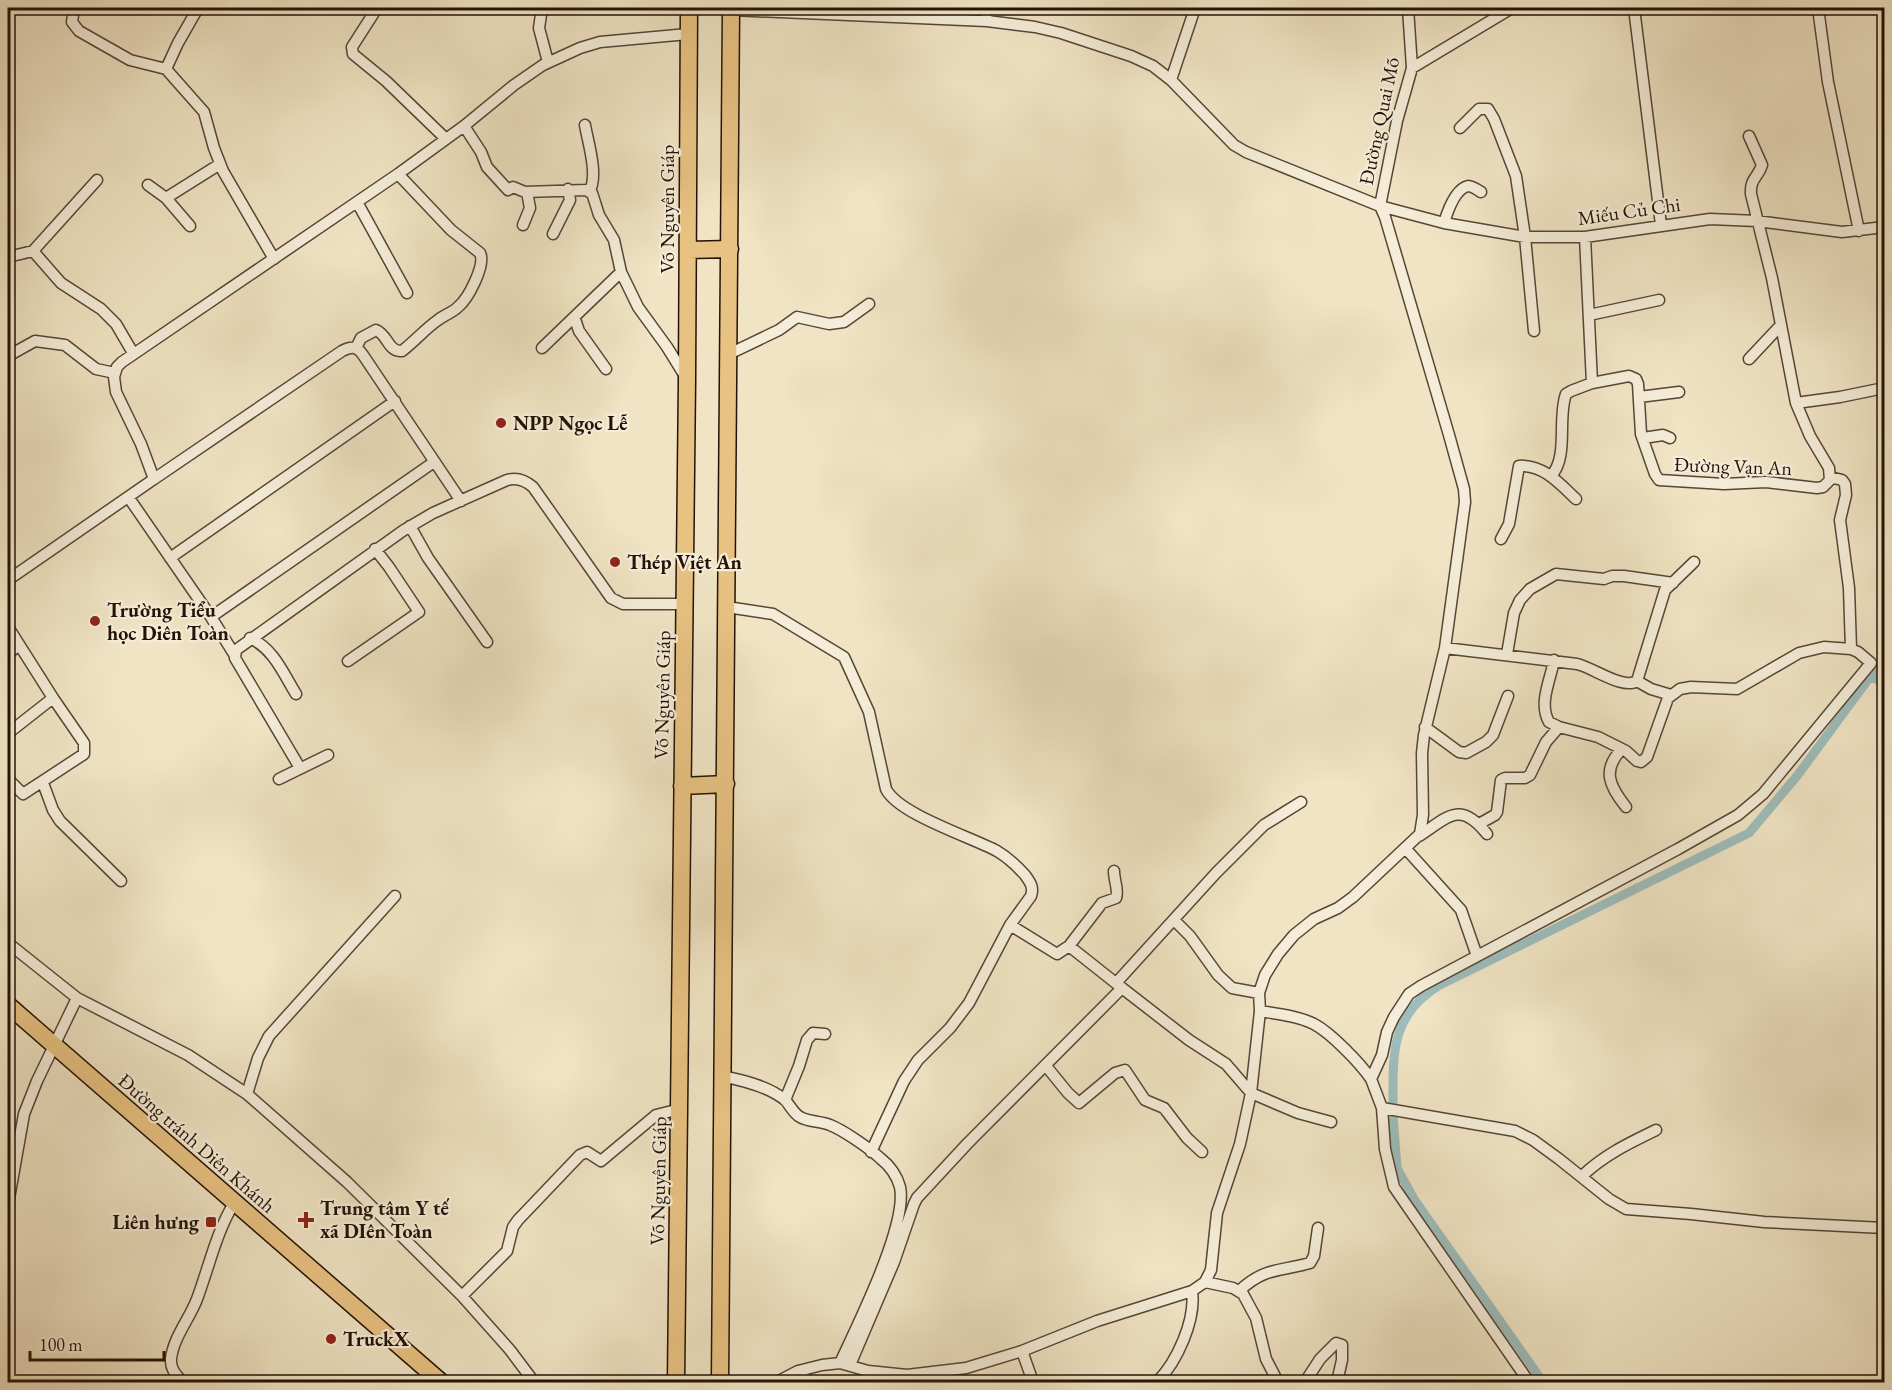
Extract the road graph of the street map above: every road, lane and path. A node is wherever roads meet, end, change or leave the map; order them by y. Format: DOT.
graph roads {
  1 [pos="74,8"];
  2 [pos="198,8"];
  3 [pos="377,8"];
  4 [pos="542,8"];
  5 [pos="688,8"];
  6 [pos="985,8"];
  7 [pos="1195,8"];
  8 [pos="1408,8"];
  9 [pos="1512,8"];
  10 [pos="1634,8"];
  11 [pos="1818,8"];
  12 [pos="731,9"];
  13 [pos="987,21"];
  14 [pos="688,34"];
  15 [pos="548,62"];
  16 [pos="1412,68"];
  17 [pos="166,69"];
  18 [pos="1171,80"];
  19 [pos="585,125"];
  20 [pos="464,126"];
  21 [pos="1460,128"];
  22 [pos="1749,136"];
  23 [pos="446,138"];
  24 [pos="220,164"];
  25 [pos="398,174"];
  26 [pos="97,180"];
  27 [pos="148,185"];
  28 [pos="568,189"];
  29 [pos="527,192"];
  30 [pos="589,192"];
  31 [pos="1482,192"];
  32 [pos="166,198"];
  33 [pos="357,202"];
  34 [pos="1380,206"];
  35 [pos="1757,221"];
  36 [pos="1444,223"];
  37 [pos="524,225"];
  38 [pos="1661,225"];
  39 [pos="190,226"];
  40 [pos="1884,227"];
  41 [pos="1859,231"];
  42 [pos="553,234"];
  43 [pos="1525,237"];
  44 [pos="1586,237"];
  45 [pos="730,249"];
  46 [pos="688,250"];
  47 [pos="33,251"];
  48 [pos="8,257"];
  49 [pos="274,259"];
  50 [pos="621,272"];
  51 [pos="407,293"];
  52 [pos="1659,300"];
  53 [pos="869,304"];
  54 [pos="1589,315"];
  55 [pos="574,319"];
  56 [pos="1781,325"];
  57 [pos="1534,331"];
  58 [pos="356,348"];
  59 [pos="542,348"];
  60 [pos="133,353"];
  61 [pos="729,354"];
  62 [pos="8,356"];
  63 [pos="1749,359"];
  64 [pos="606,369"];
  65 [pos="115,373"];
  66 [pos="687,380"];
  67 [pos="1592,383"];
  68 [pos="1884,388"];
  69 [pos="1679,392"];
  70 [pos="1639,397"];
  71 [pos="395,401"];
  72 [pos="1796,403"];
  73 [pos="1642,438"];
  74 [pos="1670,438"];
  75 [pos="434,462"];
  76 [pos="1551,476"];
  77 [pos="1830,477"];
  78 [pos="154,479"];
  79 [pos="129,498"];
  80 [pos="1576,499"];
  81 [pos="461,501"];
  82 [pos="410,526"];
  83 [pos="1501,539"];
  84 [pos="375,549"];
  85 [pos="170,558"];
  86 [pos="1695,562"];
  87 [pos="8,580"];
  88 [pos="1673,583"];
  89 [pos="684,604"];
  90 [pos="727,608"];
  91 [pos="211,617"];
  92 [pos="8,627"];
  93 [pos="250,638"];
  94 [pos="488,642"];
  95 [pos="19,645"];
  96 [pos="1446,648"];
  97 [pos="1851,649"];
  98 [pos="8,654"];
  99 [pos="234,654"];
  100 [pos="1507,654"];
  101 [pos="1554,660"];
  102 [pos="348,661"];
  103 [pos="1637,681"];
  104 [pos="296,694"];
  105 [pos="1671,695"];
  106 [pos="1508,696"];
  107 [pos="53,698"];
  108 [pos="1425,727"];
  109 [pos="1559,728"];
  110 [pos="9,731"];
  111 [pos="1622,749"];
  112 [pos="328,755"];
  113 [pos="300,768"];
  114 [pos="8,778"];
  115 [pos="279,779"];
  116 [pos="43,783"];
  117 [pos="726,784"];
  118 [pos="682,786"];
  119 [pos="1301,802"];
  120 [pos="1626,807"];
  121 [pos="1479,824"];
  122 [pos="1487,834"];
  123 [pos="1419,836"];
  124 [pos="1406,849"];
  125 [pos="1114,872"];
  126 [pos="121,881"];
  127 [pos="395,896"];
  128 [pos="1174,920"];
  129 [pos="1010,925"];
  130 [pos="8,943"];
  131 [pos="1069,946"];
  132 [pos="1477,956"];
  133 [pos="1119,986"];
  134 [pos="1259,993"];
  135 [pos="77,998"];
  136 [pos="8,1005"];
  137 [pos="1260,1011"];
  138 [pos="825,1034"];
  139 [pos="54,1045"];
  140 [pos="1046,1066"];
  141 [pos="721,1076"];
  142 [pos="1371,1079"];
  143 [pos="1251,1093"];
  144 [pos="247,1094"];
  145 [pos="785,1100"];
  146 [pos="1382,1108"];
  147 [pos="680,1109"];
  148 [pos="1331,1122"];
  149 [pos="1656,1130"];
  150 [pos="871,1152"];
  151 [pos="1202,1152"];
  152 [pos="1582,1176"];
  153 [pos="234,1203"];
  154 [pos="8,1204"];
  155 [pos="1318,1228"];
  156 [pos="1884,1228"];
  157 [pos="1204,1282"];
  158 [pos="1240,1290"];
  159 [pos="1192,1291"];
  160 [pos="462,1296"];
  161 [pos="1022,1351"];
  162 [pos="845,1364"];
  163 [pos="950,1370"];
  164 [pos="798,1371"];
  165 [pos="183,1383"];
  166 [pos="441,1383"];
  167 [pos="534,1383"];
  168 [pos="676,1383"];
  169 [pos="720,1383"];
  170 [pos="777,1383"];
  171 [pos="810,1383"];
  172 [pos="949,1383"];
  173 [pos="1033,1383"];
  174 [pos="1157,1383"];
  175 [pos="1278,1383"];
  176 [pos="1305,1383"];
  177 [pos="1337,1383"];
  178 [pos="1529,1383"];
  1 -- 17 [label="street"];
  2 -- 17 [label="street"];
  3 -- 23 [label="street"];
  4 -- 15 [label="street"];
  5 -- 14 [label="main road, Võ Nguyên Giáp"];
  6 -- 13 [label="street"];
  7 -- 18 [label="street"];
  8 -- 16 [label="street, Đường Quai Mõ"];
  9 -- 16 [label="street"];
  10 -- 38 [label="street"];
  11 -- 41 [label="street"];
  12 -- 13 [label="street, Miếu Củ Chi"];
  12 -- 45 [label="main road"];
  13 -- 18 [label="street, Miếu Củ Chi"];
  14 -- 15 [label="street"];
  14 -- 46 [label="main road, Võ Nguyên Giáp"];
  15 -- 20 [label="street"];
  16 -- 34 [label="street, Đường Quai Mõ"];
  17 -- 24 [label="street"];
  18 -- 34 [label="street, Miếu Củ Chi"];
  19 -- 30 [label="street"];
  20 -- 23 [label="street"];
  20 -- 29 [label="street"];
  21 -- 43 [label="street"];
  22 -- 35 [label="street, Đường Vạn An"];
  23 -- 25 [label="street"];
  24 -- 32 [label="street"];
  24 -- 49 [label="street"];
  25 -- 33 [label="street"];
  25 -- 58 [label="street"];
  26 -- 47 [label="street"];
  27 -- 32 [label="street"];
  28 -- 29 [label="street"];
  28 -- 30 [label="street"];
  28 -- 42 [label="street"];
  29 -- 37 [label="street"];
  30 -- 50 [label="street"];
  31 -- 36 [label="street"];
  32 -- 39 [label="street"];
  33 -- 49 [label="street"];
  33 -- 51 [label="street"];
  34 -- 36 [label="street, Miếu Củ Chi"];
  34 -- 96 [label="street"];
  35 -- 38 [label="street, Miếu Củ Chi"];
  35 -- 41 [label="street, Miếu Củ Chi"];
  35 -- 56 [label="street, Đường Vạn An"];
  36 -- 43 [label="street, Miếu Củ Chi"];
  38 -- 44 [label="street, Miếu Củ Chi"];
  40 -- 41 [label="street, Miếu Củ Chi"];
  43 -- 44 [label="street, Miếu Củ Chi"];
  43 -- 57 [label="street"];
  44 -- 54 [label="street"];
  45 -- 46 [label="main road"];
  45 -- 61 [label="main road"];
  46 -- 66 [label="main road, Võ Nguyên Giáp"];
  47 -- 48 [label="street"];
  47 -- 60 [label="street"];
  49 -- 60 [label="street"];
  50 -- 55 [label="street"];
  50 -- 66 [label="street"];
  52 -- 54 [label="street"];
  53 -- 61 [label="street"];
  54 -- 67 [label="street"];
  55 -- 59 [label="street"];
  55 -- 64 [label="street"];
  56 -- 63 [label="street"];
  56 -- 72 [label="street, Đường Vạn An"];
  58 -- 71 [label="street"];
  58 -- 78 [label="street"];
  60 -- 65 [label="street"];
  61 -- 90 [label="main road"];
  62 -- 65 [label="street"];
  65 -- 78 [label="street"];
  66 -- 89 [label="main road, Võ Nguyên Giáp"];
  67 -- 70 [label="street"];
  67 -- 76 [label="street"];
  68 -- 72 [label="street"];
  69 -- 70 [label="street"];
  70 -- 73 [label="street, Đường Vạn An"];
  71 -- 75 [label="street"];
  71 -- 85 [label="street"];
  72 -- 77 [label="street, Đường Vạn An"];
  73 -- 74 [label="street"];
  73 -- 77 [label="street, Đường Vạn An"];
  75 -- 81 [label="street"];
  75 -- 91 [label="street"];
  76 -- 80 [label="street"];
  76 -- 83 [label="street"];
  77 -- 97 [label="street"];
  78 -- 79 [label="street"];
  79 -- 85 [label="street"];
  79 -- 87 [label="street"];
  81 -- 82 [label="street"];
  81 -- 89 [label="street"];
  82 -- 84 [label="street"];
  82 -- 94 [label="street"];
  84 -- 93 [label="street"];
  84 -- 102 [label="street"];
  85 -- 91 [label="street"];
  86 -- 88 [label="street"];
  88 -- 100 [label="street"];
  88 -- 103 [label="street"];
  89 -- 118 [label="main road, Võ Nguyên Giáp"];
  90 -- 117 [label="main road"];
  90 -- 129 [label="street"];
  91 -- 99 [label="street"];
  92 -- 95 [label="street"];
  93 -- 99 [label="street"];
  93 -- 104 [label="street"];
  95 -- 98 [label="street"];
  95 -- 107 [label="street"];
  96 -- 100 [label="street"];
  96 -- 108 [label="street"];
  97 -- 105 [label="street"];
  97 -- 132 [label="street"];
  99 -- 113 [label="street"];
  100 -- 101 [label="street"];
  101 -- 103 [label="street"];
  101 -- 109 [label="street"];
  103 -- 105 [label="street"];
  105 -- 111 [label="street"];
  106 -- 108 [label="street"];
  107 -- 110 [label="street"];
  107 -- 116 [label="street"];
  108 -- 123 [label="street"];
  109 -- 111 [label="street"];
  109 -- 121 [label="street"];
  111 -- 120 [label="street"];
  112 -- 113 [label="street"];
  113 -- 115 [label="street"];
  114 -- 116 [label="street"];
  116 -- 126 [label="street"];
  117 -- 118 [label="main road"];
  117 -- 141 [label="main road"];
  118 -- 147 [label="main road, Võ Nguyên Giáp"];
  119 -- 128 [label="street"];
  121 -- 122 [label="street"];
  121 -- 123 [label="street"];
  123 -- 124 [label="street"];
  124 -- 132 [label="street"];
  124 -- 134 [label="street"];
  125 -- 131 [label="street"];
  127 -- 144 [label="street"];
  128 -- 133 [label="street"];
  128 -- 134 [label="street"];
  129 -- 131 [label="street"];
  129 -- 150 [label="street"];
  130 -- 135 [label="street"];
  131 -- 133 [label="street"];
  132 -- 142 [label="street"];
  133 -- 140 [label="street"];
  133 -- 143 [label="street"];
  134 -- 137 [label="street"];
  135 -- 139 [label="street"];
  135 -- 144 [label="street"];
  136 -- 139 [label="main road, Đường tránh Diên Khánh"];
  137 -- 142 [label="street"];
  137 -- 143 [label="street"];
  138 -- 145 [label="street"];
  139 -- 153 [label="main road, Đường tránh Diên Khánh"];
  139 -- 154 [label="street"];
  140 -- 151 [label="street"];
  140 -- 162 [label="street"];
  141 -- 145 [label="street"];
  141 -- 169 [label="main road"];
  142 -- 146 [label="street"];
  143 -- 148 [label="street"];
  143 -- 157 [label="street"];
  144 -- 160 [label="street"];
  145 -- 150 [label="street"];
  146 -- 152 [label="street"];
  146 -- 178 [label="street"];
  147 -- 160 [label="street"];
  147 -- 168 [label="main road, Võ Nguyên Giáp"];
  149 -- 152 [label="street"];
  150 -- 162 [label="street"];
  152 -- 156 [label="street"];
  153 -- 165 [label="street"];
  153 -- 166 [label="main road, Đường tránh Diên Khánh"];
  155 -- 158 [label="street"];
  157 -- 158 [label="street"];
  157 -- 159 [label="street"];
  158 -- 175 [label="street"];
  159 -- 161 [label="street"];
  159 -- 174 [label="street"];
  160 -- 167 [label="street"];
  161 -- 163 [label="street"];
  161 -- 173 [label="street"];
  162 -- 163 [label="street"];
  162 -- 164 [label="street"];
  163 -- 172 [label="street"];
  164 -- 170 [label="street"];
  164 -- 171 [label="street"];
  176 -- 177 [label="street"];
}
